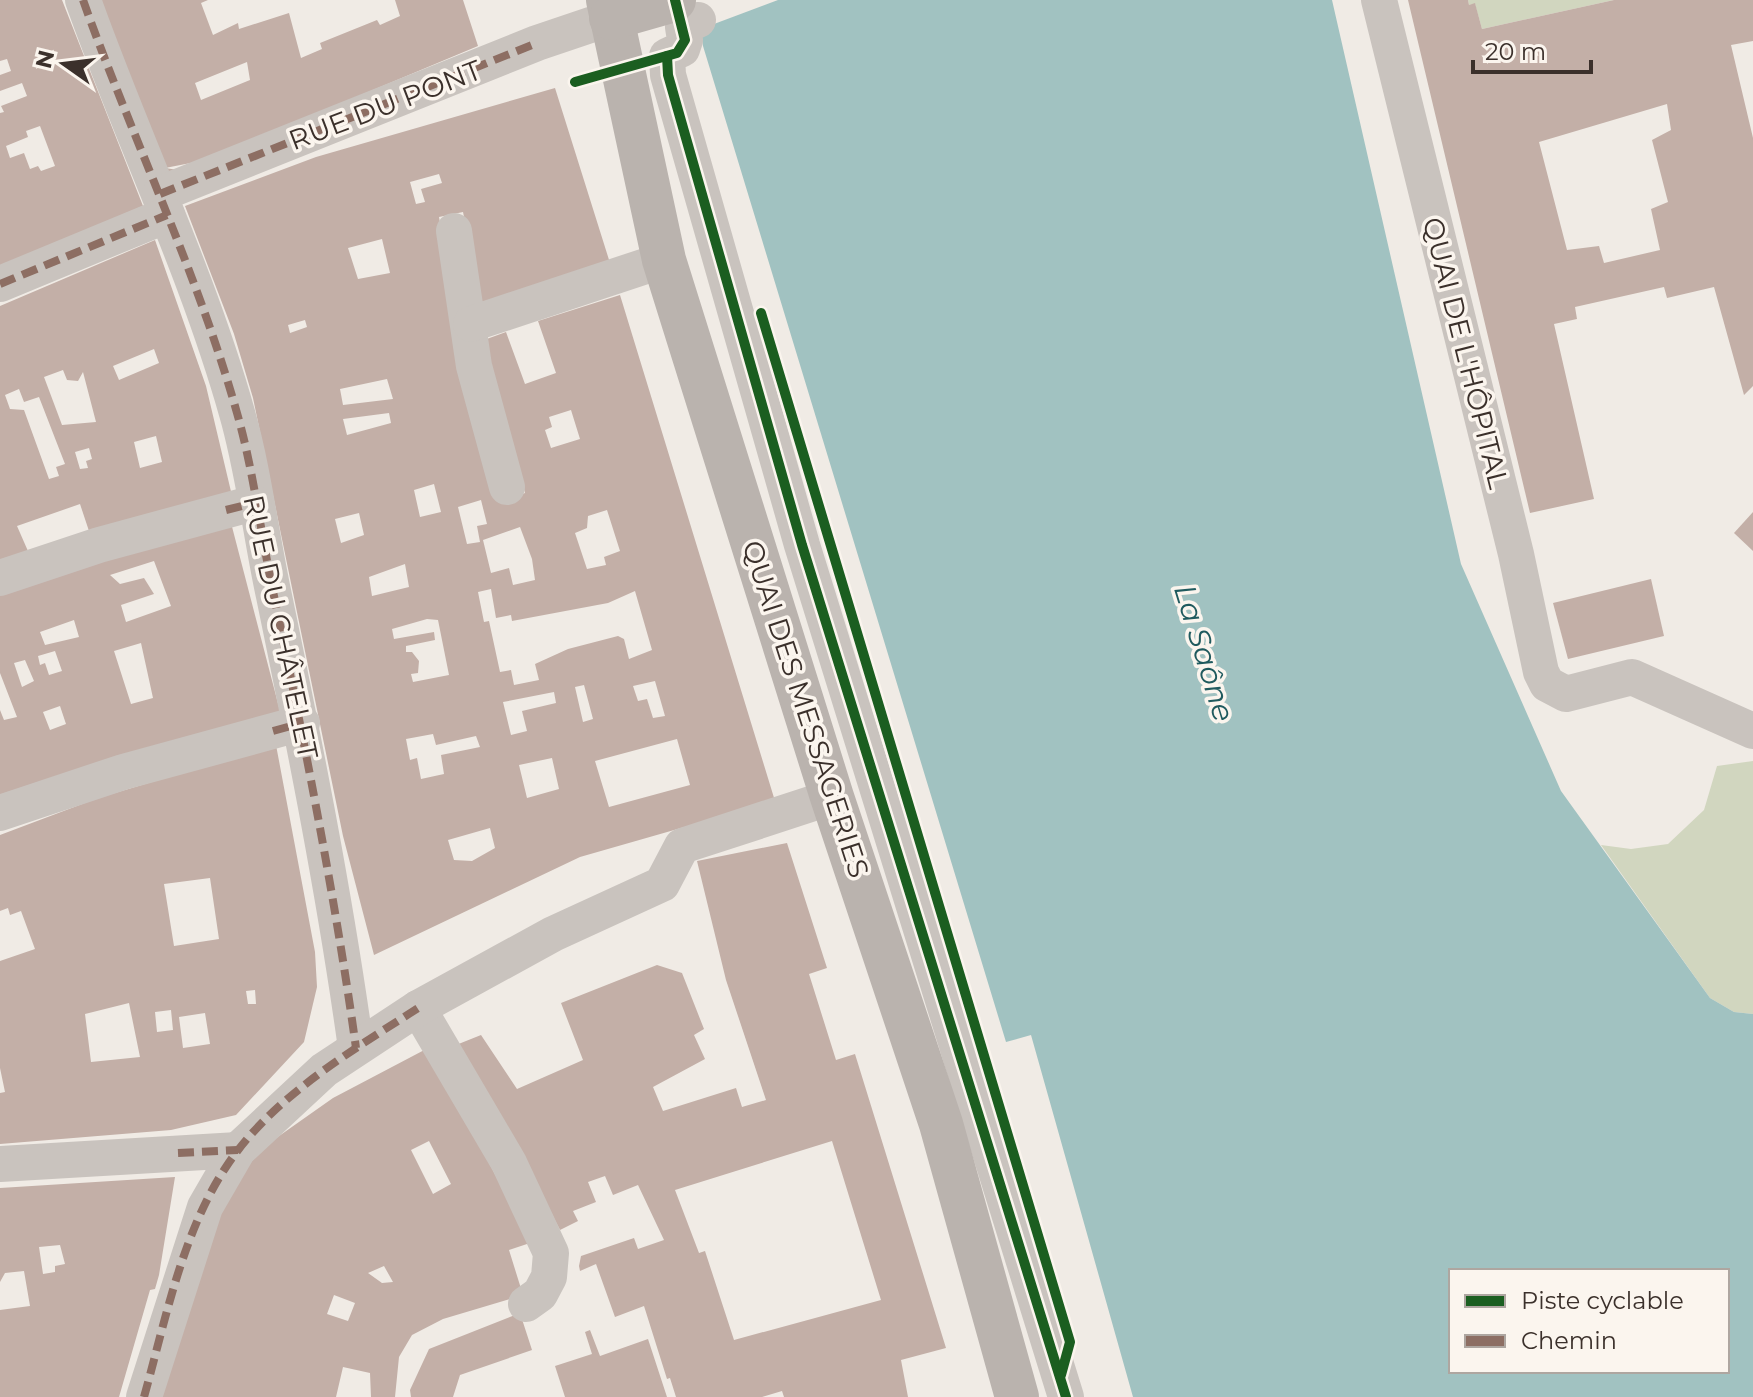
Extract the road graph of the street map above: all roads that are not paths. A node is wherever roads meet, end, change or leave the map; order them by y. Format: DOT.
graph roads {
  1 [pos="83,0"];
  2 [pos="1379,0"];
  3 [pos="609,9"];
  4 [pos="679,12"];
  5 [pos="163,205"];
  6 [pos="454,231"];
  7 [pos="664,260"];
  8 [pos="0,284"];
  9 [pos="471,324"];
  10 [pos="507,487"];
  11 [pos="240,507"];
  12 [pos="0,578"];
  13 [pos="287,727"];
  14 [pos="1753,731"];
  15 [pos="832,797"];
  16 [pos="0,813"];
  17 [pos="418,1008"];
  18 [pos="356,1048"];
  19 [pos="238,1150"];
  20 [pos="0,1164"];
  21 [pos="526,1304"];
  22 [pos="144,1397"];
  23 [pos="1017,1397"];
  24 [pos="1066,1397"];
  1 -- 5 [label="street, RUE DU CHÂTELET"];
  2 -- 14 [label="street, QUAI DE L'HÔPITAL"];
  3 -- 4 [label="main road"];
  3 -- 5 [label="street, RUE DU PONT"];
  3 -- 7 [label="main road, QUAI DES MESSAGERIES"];
  4 -- 24 [label="street, QUAI DES MESSAGERIES"];
  5 -- 8 [label="street, RUE DU PONT"];
  5 -- 11 [label="street, RUE DU CHÂTELET"];
  6 -- 9 [label="street"];
  7 -- 9 [label="street"];
  7 -- 15 [label="main road, QUAI DES MESSAGERIES"];
  9 -- 10 [label="street"];
  11 -- 12 [label="street"];
  11 -- 13 [label="street, RUE DU CHÂTELET"];
  13 -- 16 [label="street"];
  13 -- 18 [label="street, RUE DU CHÂTELET"];
  15 -- 17 [label="street"];
  15 -- 23 [label="main road, QUAI DES MESSAGERIES"];
  17 -- 18 [label="street"];
  17 -- 21 [label="street"];
  18 -- 19 [label="street"];
  19 -- 20 [label="street"];
  19 -- 22 [label="street"];
}
